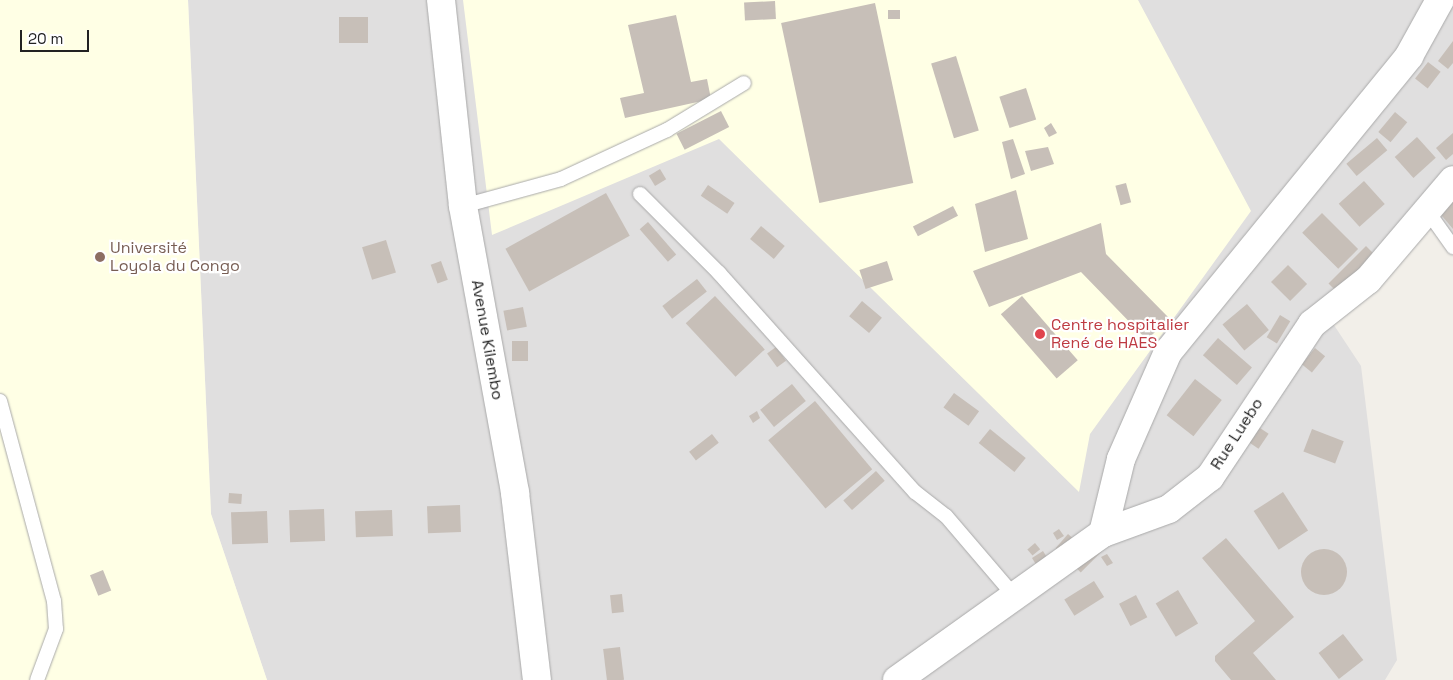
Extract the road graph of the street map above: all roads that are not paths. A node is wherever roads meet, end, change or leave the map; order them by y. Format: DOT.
graph roads {
  1 [pos="440,0"];
  2 [pos="1440,0"];
  3 [pos="744,82"];
  4 [pos="1453,180"];
  5 [pos="640,194"];
  6 [pos="463,206"];
  7 [pos="1426,210"];
  8 [pos="1453,247"];
  9 [pos="0,402"];
  10 [pos="1103,533"];
  11 [pos="1016,598"];
  12 [pos="37,680"];
  13 [pos="537,680"];
  14 [pos="897,680"];
  1 -- 6 [label="street, Avenue Kilembo"];
  2 -- 10 [label="street"];
  3 -- 6 [label="lane"];
  4 -- 7 [label="street, Rue Luebo"];
  5 -- 11 [label="lane"];
  6 -- 13 [label="street, Avenue Kilembo"];
  7 -- 8 [label="lane"];
  7 -- 10 [label="street, Rue Luebo"];
  9 -- 12 [label="lane"];
  10 -- 11 [label="street, Rue Luebo"];
  11 -- 14 [label="street, Rue Luebo"];
}
